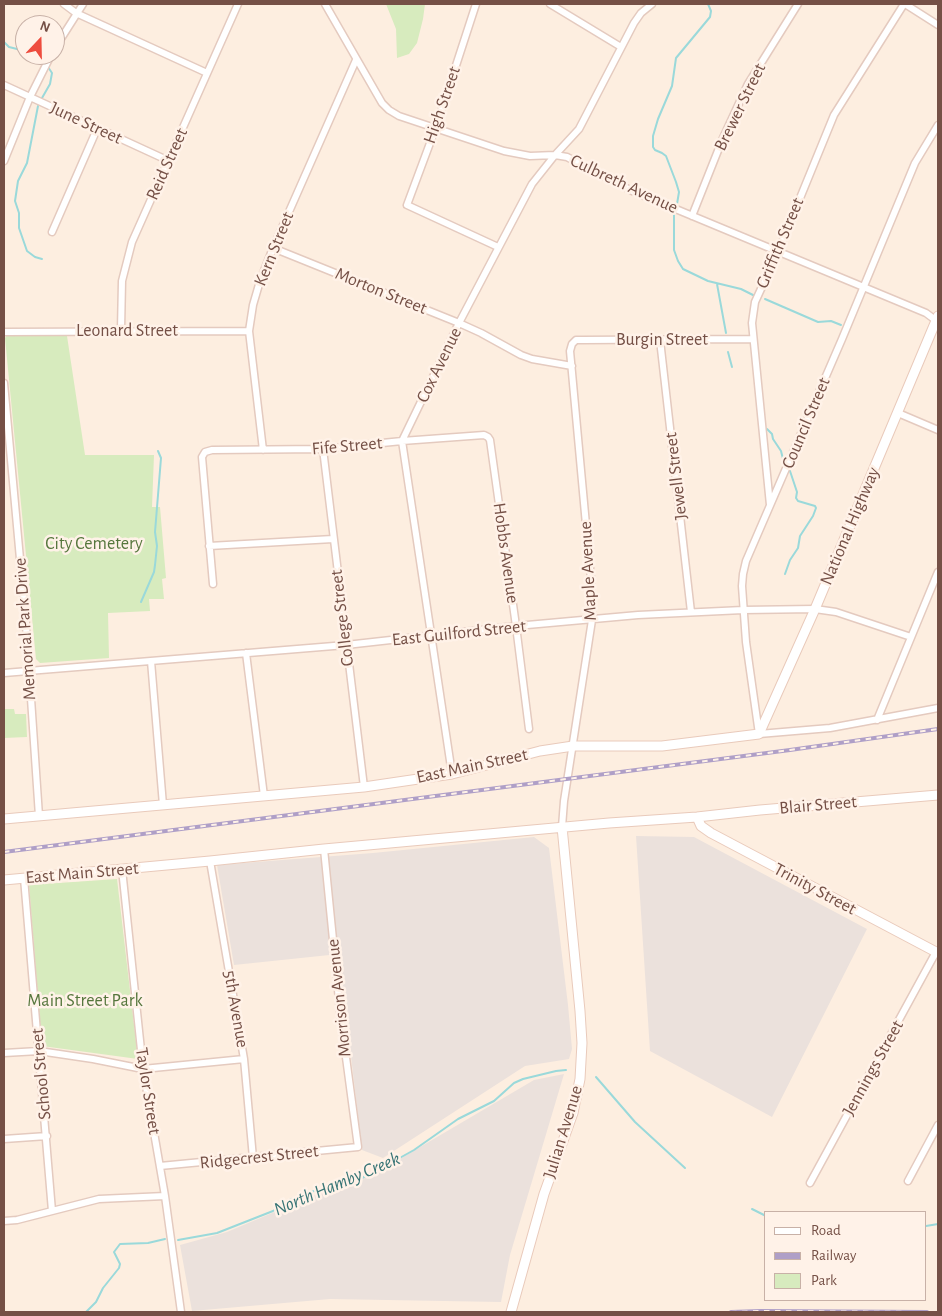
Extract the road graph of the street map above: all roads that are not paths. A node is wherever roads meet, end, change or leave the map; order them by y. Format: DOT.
graph roads {
  1 [pos="64,4"];
  2 [pos="83,4"];
  3 [pos="238,4"];
  4 [pos="325,4"];
  5 [pos="476,4"];
  6 [pos="553,4"];
  7 [pos="652,4"];
  8 [pos="798,4"];
  9 [pos="904,4"];
  10 [pos="76,13"];
  11 [pos="938,25"];
  12 [pos="65,31"];
  13 [pos="621,47"];
  14 [pos="356,60"];
  15 [pos="46,65"];
  16 [pos="207,73"];
  17 [pos="4,86"];
  18 [pos="30,97"];
  19 [pos="938,125"];
  20 [pos="436,127"];
  21 [pos="97,129"];
  22 [pos="555,155"];
  23 [pos="4,161"];
  24 [pos="169,161"];
  25 [pos="692,216"];
  26 [pos="52,232"];
  27 [pos="498,247"];
  28 [pos="273,248"];
  29 [pos="778,252"];
  30 [pos="864,288"];
  31 [pos="938,320"];
  32 [pos="459,323"];
  33 [pos="121,330"];
  34 [pos="250,331"];
  35 [pos="4,332"];
  36 [pos="754,339"];
  37 [pos="660,340"];
  38 [pos="572,344"];
  39 [pos="572,366"];
  40 [pos="4,383"];
  41 [pos="898,413"];
  42 [pos="938,430"];
  43 [pos="488,437"];
  44 [pos="402,441"];
  45 [pos="323,449"];
  46 [pos="263,450"];
  47 [pos="770,508"];
  48 [pos="333,539"];
  49 [pos="209,546"];
  50 [pos="938,572"];
  51 [pos="213,584"];
  52 [pos="814,609"];
  53 [pos="743,610"];
  54 [pos="691,612"];
  55 [pos="592,620"];
  56 [pos="516,626"];
  57 [pos="431,636"];
  58 [pos="911,637"];
  59 [pos="346,645"];
  60 [pos="246,653"];
  61 [pos="151,661"];
  62 [pos="29,671"];
  63 [pos="4,673"];
  64 [pos="938,708"];
  65 [pos="877,720"];
  66 [pos="528,729"];
  67 [pos="759,734"];
  68 [pos="573,746"];
  69 [pos="452,774"];
  70 [pos="364,787"];
  71 [pos="938,795"];
  72 [pos="264,796"];
  73 [pos="163,804"];
  74 [pos="39,816"];
  75 [pos="697,817"];
  76 [pos="4,819"];
  77 [pos="562,827"];
  78 [pos="324,849"];
  79 [pos="210,861"];
  80 [pos="122,870"];
  81 [pos="24,878"];
  82 [pos="4,880"];
  83 [pos="937,953"];
  84 [pos="39,1051"];
  85 [pos="4,1053"];
  86 [pos="244,1059"];
  87 [pos="143,1069"];
  88 [pos="938,1125"];
  89 [pos="47,1136"];
  90 [pos="4,1140"];
  91 [pos="358,1147"];
  92 [pos="253,1158"];
  93 [pos="160,1166"];
  94 [pos="908,1181"];
  95 [pos="810,1183"];
  96 [pos="165,1196"];
  97 [pos="52,1211"];
  98 [pos="4,1220"];
  99 [pos="181,1312"];
  100 [pos="511,1312"];
  1 -- 10 [label="street"];
  2 -- 10 [label="street"];
  3 -- 16 [label="street, Reid Street"];
  4 -- 14 [label="street, Culbreth Avenue"];
  5 -- 20 [label="street, High Street"];
  6 -- 13 [label="street"];
  7 -- 13 [label="street, Cox Avenue"];
  8 -- 25 [label="street, Brewer Street"];
  9 -- 11 [label="street"];
  9 -- 29 [label="street, Griffith Street"];
  10 -- 12 [label="street"];
  10 -- 16 [label="street"];
  13 -- 22 [label="street, Cox Avenue"];
  14 -- 20 [label="street, Culbreth Avenue"];
  14 -- 28 [label="street, Kern Street"];
  15 -- 18 [label="street"];
  16 -- 24 [label="street, Reid Street"];
  17 -- 18 [label="street, June Street"];
  18 -- 21 [label="street, June Street"];
  18 -- 23 [label="street"];
  19 -- 30 [label="street, Council Street"];
  20 -- 22 [label="street, Culbreth Avenue"];
  20 -- 27 [label="street, High Street"];
  21 -- 24 [label="street, June Street"];
  21 -- 26 [label="street"];
  22 -- 25 [label="street, Culbreth Avenue"];
  22 -- 27 [label="street, Cox Avenue"];
  24 -- 33 [label="street, Reid Street"];
  25 -- 29 [label="street, Culbreth Avenue"];
  27 -- 32 [label="street, Cox Avenue"];
  28 -- 32 [label="street, Morton Street"];
  28 -- 34 [label="street, Kern Street"];
  29 -- 30 [label="street, Culbreth Avenue"];
  29 -- 36 [label="street, Griffith Street"];
  30 -- 31 [label="street, Culbreth Avenue"];
  30 -- 47 [label="street, Council Street"];
  31 -- 41 [label="street, National Highway"];
  32 -- 39 [label="street, Morton Street"];
  32 -- 44 [label="street, Cox Avenue"];
  33 -- 34 [label="street, Leonard Street"];
  33 -- 35 [label="street, Leonard Street"];
  34 -- 46 [label="street, Kern Street"];
  36 -- 37 [label="street, Burgin Street"];
  36 -- 47 [label="street, Griffith Street"];
  37 -- 38 [label="street, Burgin Street"];
  37 -- 54 [label="street, Jewell Street"];
  38 -- 39 [label="street, Maple Avenue"];
  39 -- 55 [label="street, Maple Avenue"];
  40 -- 62 [label="street, Memorial Park Drive"];
  41 -- 42 [label="street"];
  41 -- 52 [label="street, National Highway"];
  43 -- 44 [label="street, Fife Street"];
  43 -- 56 [label="street, Hobbs Avenue"];
  44 -- 45 [label="street, Fife Street"];
  44 -- 57 [label="street"];
  45 -- 46 [label="street, Fife Street"];
  45 -- 48 [label="street, College Street"];
  46 -- 49 [label="street, Fife Street"];
  47 -- 53 [label="street, Council Street"];
  48 -- 49 [label="street"];
  48 -- 59 [label="street, College Street"];
  49 -- 51 [label="street"];
  50 -- 58 [label="street"];
  52 -- 53 [label="street, East Guilford Street"];
  52 -- 58 [label="street, East Guilford Street"];
  52 -- 67 [label="street, National Highway"];
  53 -- 54 [label="street, East Guilford Street"];
  53 -- 67 [label="street, Council Street"];
  54 -- 55 [label="street, East Guilford Street"];
  55 -- 56 [label="street, East Guilford Street"];
  55 -- 68 [label="street, Maple Avenue"];
  56 -- 57 [label="street, East Guilford Street"];
  56 -- 66 [label="street, Hobbs Avenue"];
  57 -- 59 [label="street, East Guilford Street"];
  57 -- 69 [label="street"];
  58 -- 65 [label="street"];
  59 -- 60 [label="street, East Guilford Street"];
  59 -- 70 [label="street, College Street"];
  60 -- 61 [label="street, East Guilford Street"];
  60 -- 72 [label="street"];
  61 -- 62 [label="street, East Guilford Street"];
  61 -- 73 [label="street"];
  62 -- 63 [label="street, East Guilford Street"];
  62 -- 74 [label="street, Memorial Park Drive"];
  64 -- 65 [label="street, East Main Street"];
  65 -- 67 [label="street, East Main Street"];
  67 -- 68 [label="street, East Main Street"];
  68 -- 69 [label="street, East Main Street"];
  68 -- 77 [label="street, Maple Avenue"];
  69 -- 70 [label="street, East Main Street"];
  70 -- 72 [label="street, East Main Street"];
  71 -- 75 [label="street, Blair Street"];
  72 -- 73 [label="street, East Main Street"];
  73 -- 74 [label="street, East Main Street"];
  74 -- 76 [label="street, East Main Street"];
  75 -- 77 [label="street, East Main Street"];
  75 -- 83 [label="street, Trinity Street"];
  77 -- 78 [label="street, East Main Street"];
  77 -- 100 [label="street, Julian Avenue"];
  78 -- 79 [label="street, East Main Street"];
  78 -- 91 [label="street, Morrison Avenue"];
  79 -- 80 [label="street, East Main Street"];
  79 -- 86 [label="street, 5th Avenue"];
  80 -- 81 [label="street, East Main Street"];
  80 -- 87 [label="street, Taylor Street"];
  81 -- 82 [label="street, East Main Street"];
  81 -- 84 [label="street, School Street"];
  83 -- 95 [label="street, Jennings Street"];
  84 -- 85 [label="street"];
  84 -- 87 [label="street"];
  84 -- 89 [label="street, School Street"];
  86 -- 87 [label="street"];
  86 -- 92 [label="street, 5th Avenue"];
  87 -- 93 [label="street, Taylor Street"];
  88 -- 94 [label="street"];
  89 -- 90 [label="street"];
  89 -- 97 [label="street, School Street"];
  91 -- 92 [label="street, Ridgecrest Street"];
  92 -- 93 [label="street, Ridgecrest Street"];
  93 -- 96 [label="street, Taylor Street"];
  96 -- 97 [label="street"];
  96 -- 99 [label="street, Taylor Street"];
  97 -- 98 [label="street"];
}
